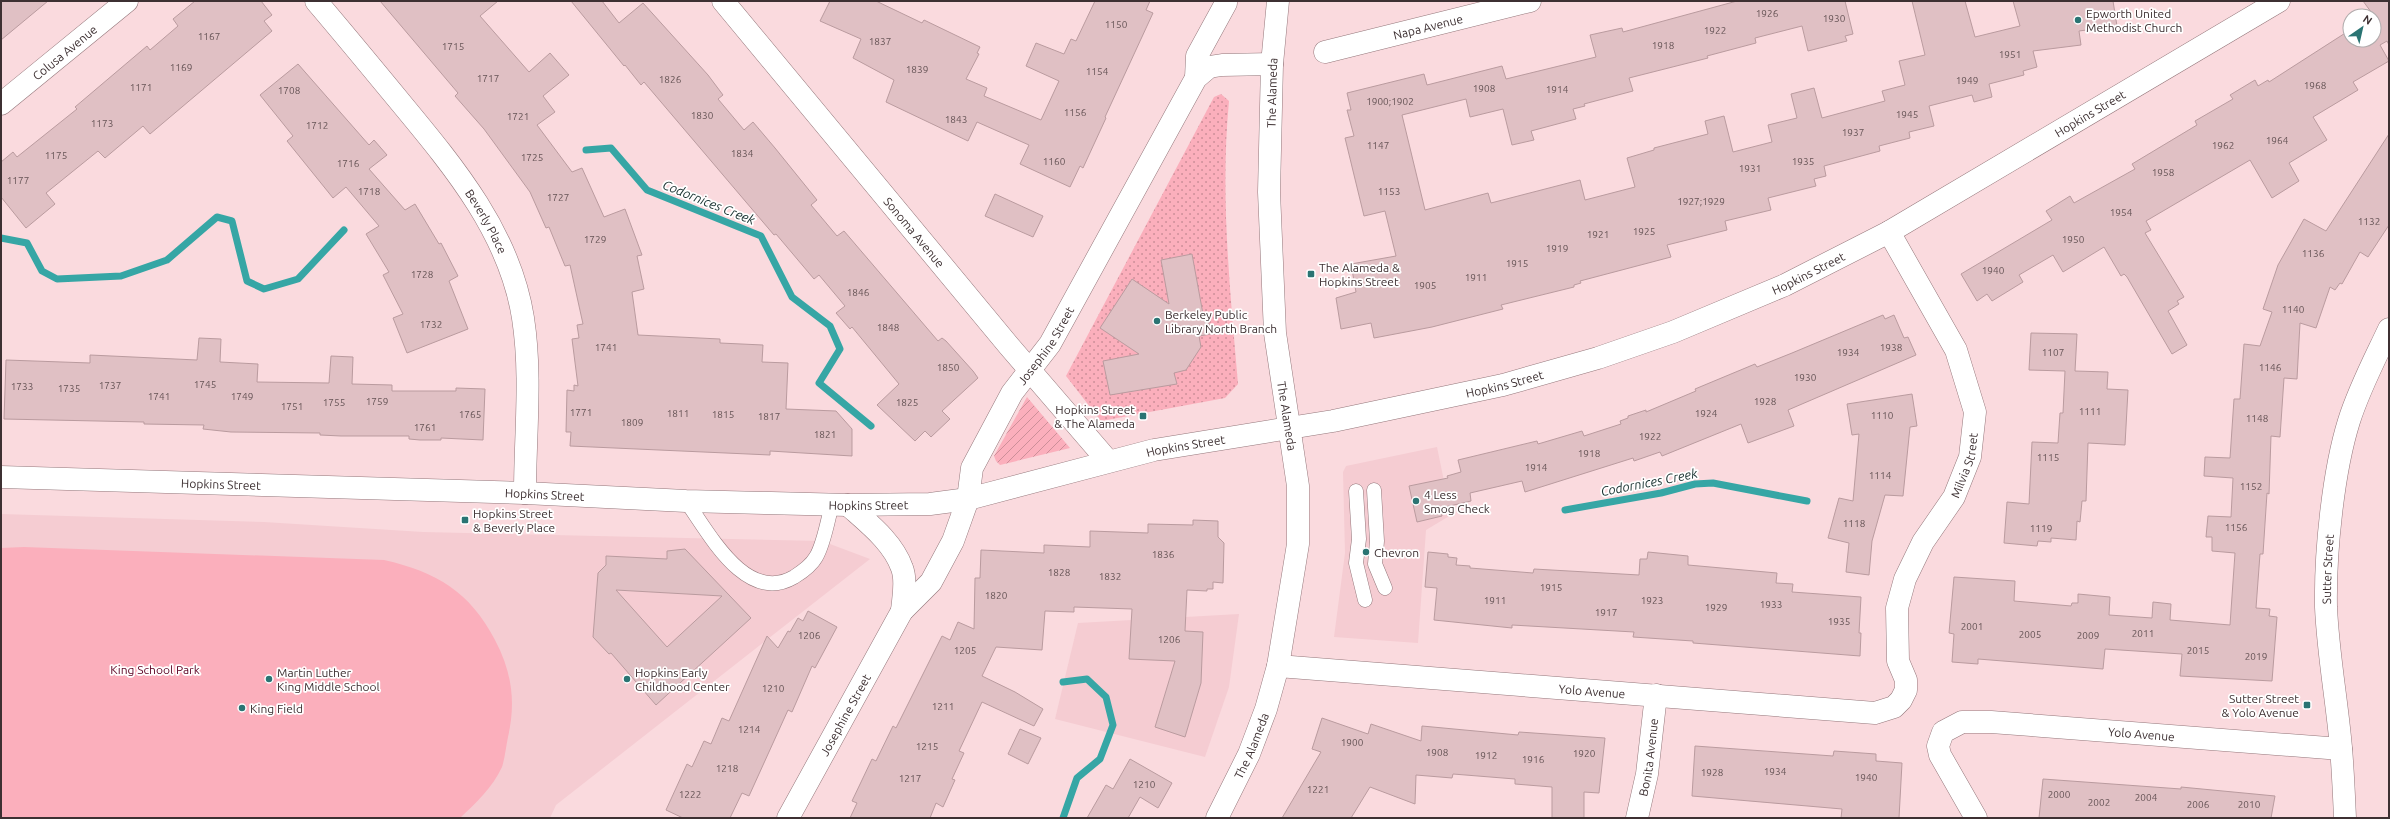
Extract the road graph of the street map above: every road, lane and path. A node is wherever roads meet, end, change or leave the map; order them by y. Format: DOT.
graph roads {
  1 [pos="127,1"];
  2 [pos="316,1"];
  3 [pos="1278,1"];
  4 [pos="1530,1"];
  5 [pos="2279,1"];
  6 [pos="1226,3"];
  7 [pos="734,5"];
  8 [pos="1325,52"];
  9 [pos="1272,64"];
  10 [pos="1196,78"];
  11 [pos="1,104"];
  12 [pos="1889,232"];
  13 [pos="2389,329"];
  14 [pos="1030,370"];
  15 [pos="1289,428"];
  16 [pos="1108,461"];
  17 [pos="1,477"];
  18 [pos="1374,490"];
  19 [pos="1356,491"];
  20 [pos="525,493"];
  21 [pos="968,499"];
  22 [pos="686,501"];
  23 [pos="840,504"];
  24 [pos="1385,588"];
  25 [pos="1365,600"];
  26 [pos="902,611"];
  27 [pos="1278,666"];
  28 [pos="1656,695"];
  29 [pos="1901,700"];
  30 [pos="2341,749"];
  31 [pos="788,818"];
  32 [pos="1217,818"];
  33 [pos="1637,818"];
  34 [pos="1976,818"];
  35 [pos="2345,818"];
  1 -- 11 [label="street, Colusa Avenue"];
  2 -- 20 [label="street, Beverly Place"];
  3 -- 9 [label="street, The Alameda"];
  4 -- 8 [label="street, Napa Avenue"];
  5 -- 12 [label="street, Hopkins Street"];
  6 -- 10 [label="street, Josephine Street"];
  7 -- 14 [label="street, Sonoma Avenue"];
  9 -- 10 [label="street, Josephine Street"];
  9 -- 15 [label="street, The Alameda"];
  10 -- 14 [label="street, Josephine Street"];
  12 -- 15 [label="street, Hopkins Street"];
  12 -- 29 [label="street, Milvia Street"];
  13 -- 30 [label="street, Sutter Street"];
  14 -- 16 [label="street, Sonoma Avenue"];
  14 -- 21 [label="street, Josephine Street"];
  15 -- 16 [label="street, Hopkins Street"];
  15 -- 27 [label="street, The Alameda"];
  16 -- 21 [label="street, Hopkins Street"];
  17 -- 20 [label="street, Hopkins Street"];
  18 -- 24 [label="lane"];
  19 -- 25 [label="lane"];
  20 -- 22 [label="street, Hopkins Street"];
  21 -- 23 [label="street, Hopkins Street"];
  21 -- 26 [label="street, Josephine Street"];
  22 -- 23 [label="street, Hopkins Street"];
  22 -- 23 [label="lane"];
  23 -- 26 [label="street, Josephine Street"];
  26 -- 31 [label="street, Josephine Street"];
  27 -- 28 [label="street, Yolo Avenue"];
  27 -- 32 [label="street, The Alameda"];
  28 -- 29 [label="street, Yolo Avenue"];
  28 -- 33 [label="street, Bonita Avenue"];
  30 -- 34 [label="street, Yolo Avenue"];
  30 -- 35 [label="street, Sutter Street"];
}
